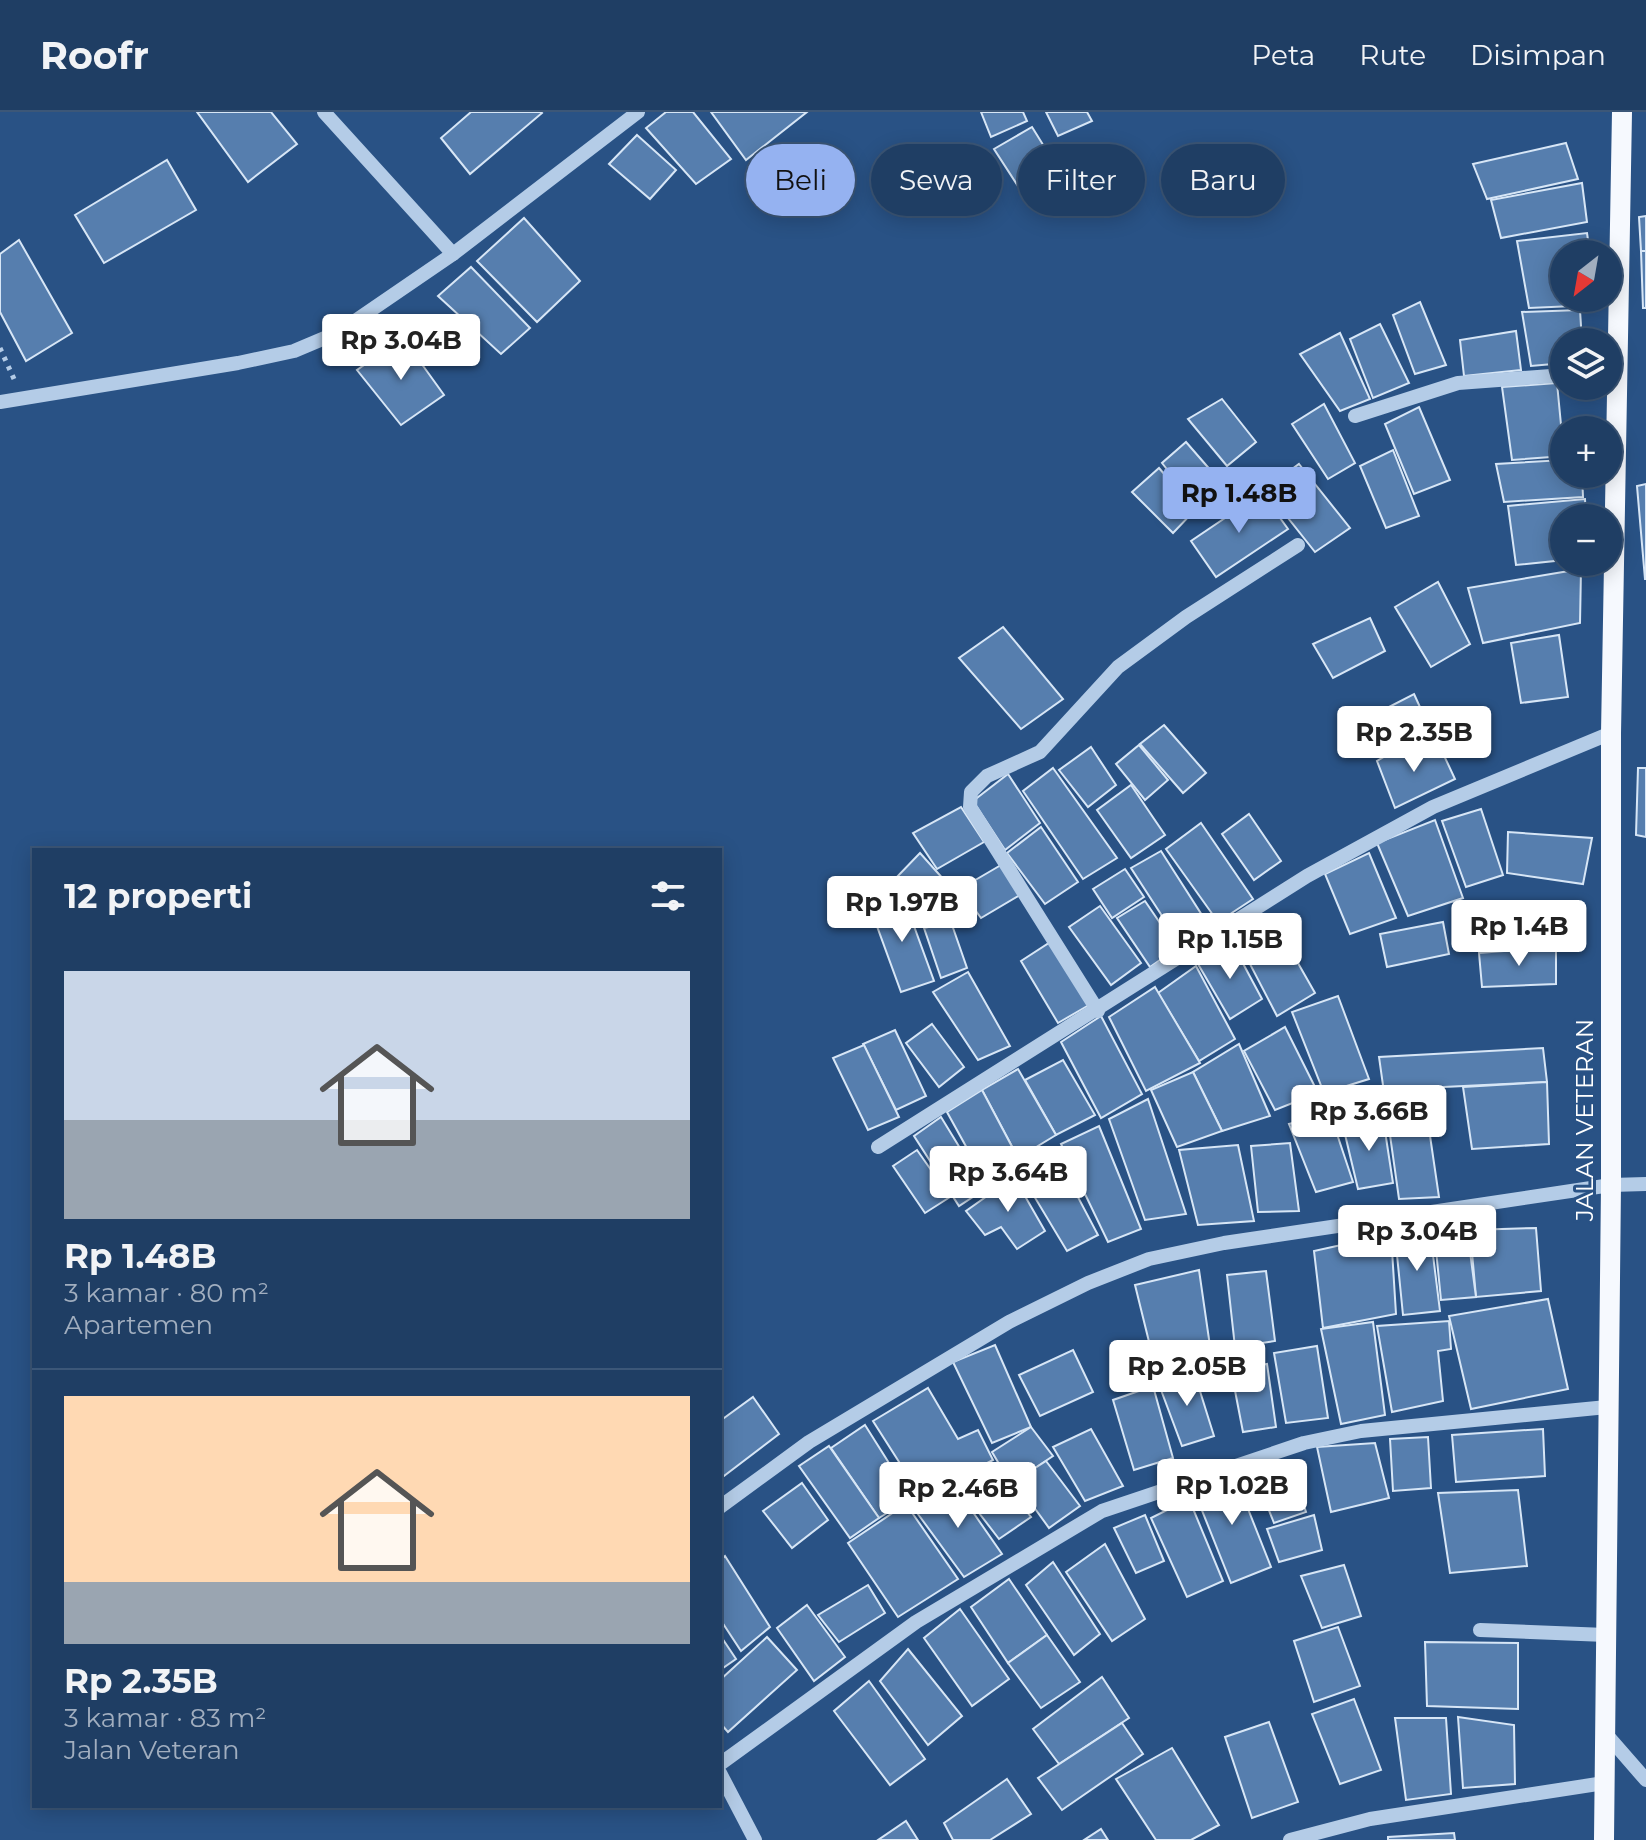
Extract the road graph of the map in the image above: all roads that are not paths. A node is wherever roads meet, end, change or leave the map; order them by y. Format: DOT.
graph roads {
  1 [pos="324,112"];
  2 [pos="638,112"];
  3 [pos="1622,112"];
  4 [pos="453,254"];
  5 [pos="1615,328"];
  6 [pos="1550,376"];
  7 [pos="1613,400"];
  8 [pos="0,402"];
  9 [pos="1355,416"];
  10 [pos="1298,545"];
  11 [pos="1611,733"];
  12 [pos="1098,1011"];
  13 [pos="878,1147"];
  14 [pos="1646,1184"];
  15 [pos="1620,1185"];
  16 [pos="1607,1407"];
  17 [pos="722,1506"];
  18 [pos="1480,1630"];
  19 [pos="1606,1635"];
  20 [pos="1606,1734"];
  21 [pos="722,1763"];
  22 [pos="722,1777"];
  23 [pos="1646,1780"];
  24 [pos="1604,1783"];
  25 [pos="755,1840"];
  26 [pos="1290,1840"];
  27 [pos="1604,1840"];
  1 -- 4 [label="street"];
  2 -- 4 [label="street"];
  3 -- 5 [label="main road, JALAN VETERAN"];
  4 -- 8 [label="street"];
  6 -- 9 [label="street"];
  7 -- 11 [label="main road, JALAN VETERAN"];
  10 -- 12 [label="street"];
  11 -- 12 [label="street"];
  11 -- 15 [label="main road, JALAN VETERAN"];
  12 -- 13 [label="street"];
  14 -- 15 [label="street"];
  15 -- 16 [label="main road, JALAN VETERAN"];
  15 -- 17 [label="street"];
  16 -- 19 [label="main road, JALAN VETERAN"];
  16 -- 21 [label="street"];
  18 -- 19 [label="street"];
  19 -- 20 [label="main road, JALAN VETERAN"];
  20 -- 23 [label="street"];
  20 -- 24 [label="main road, JALAN VETERAN"];
  22 -- 25 [label="street"];
  24 -- 26 [label="street"];
  24 -- 27 [label="main road, JALAN VETERAN"];
}
